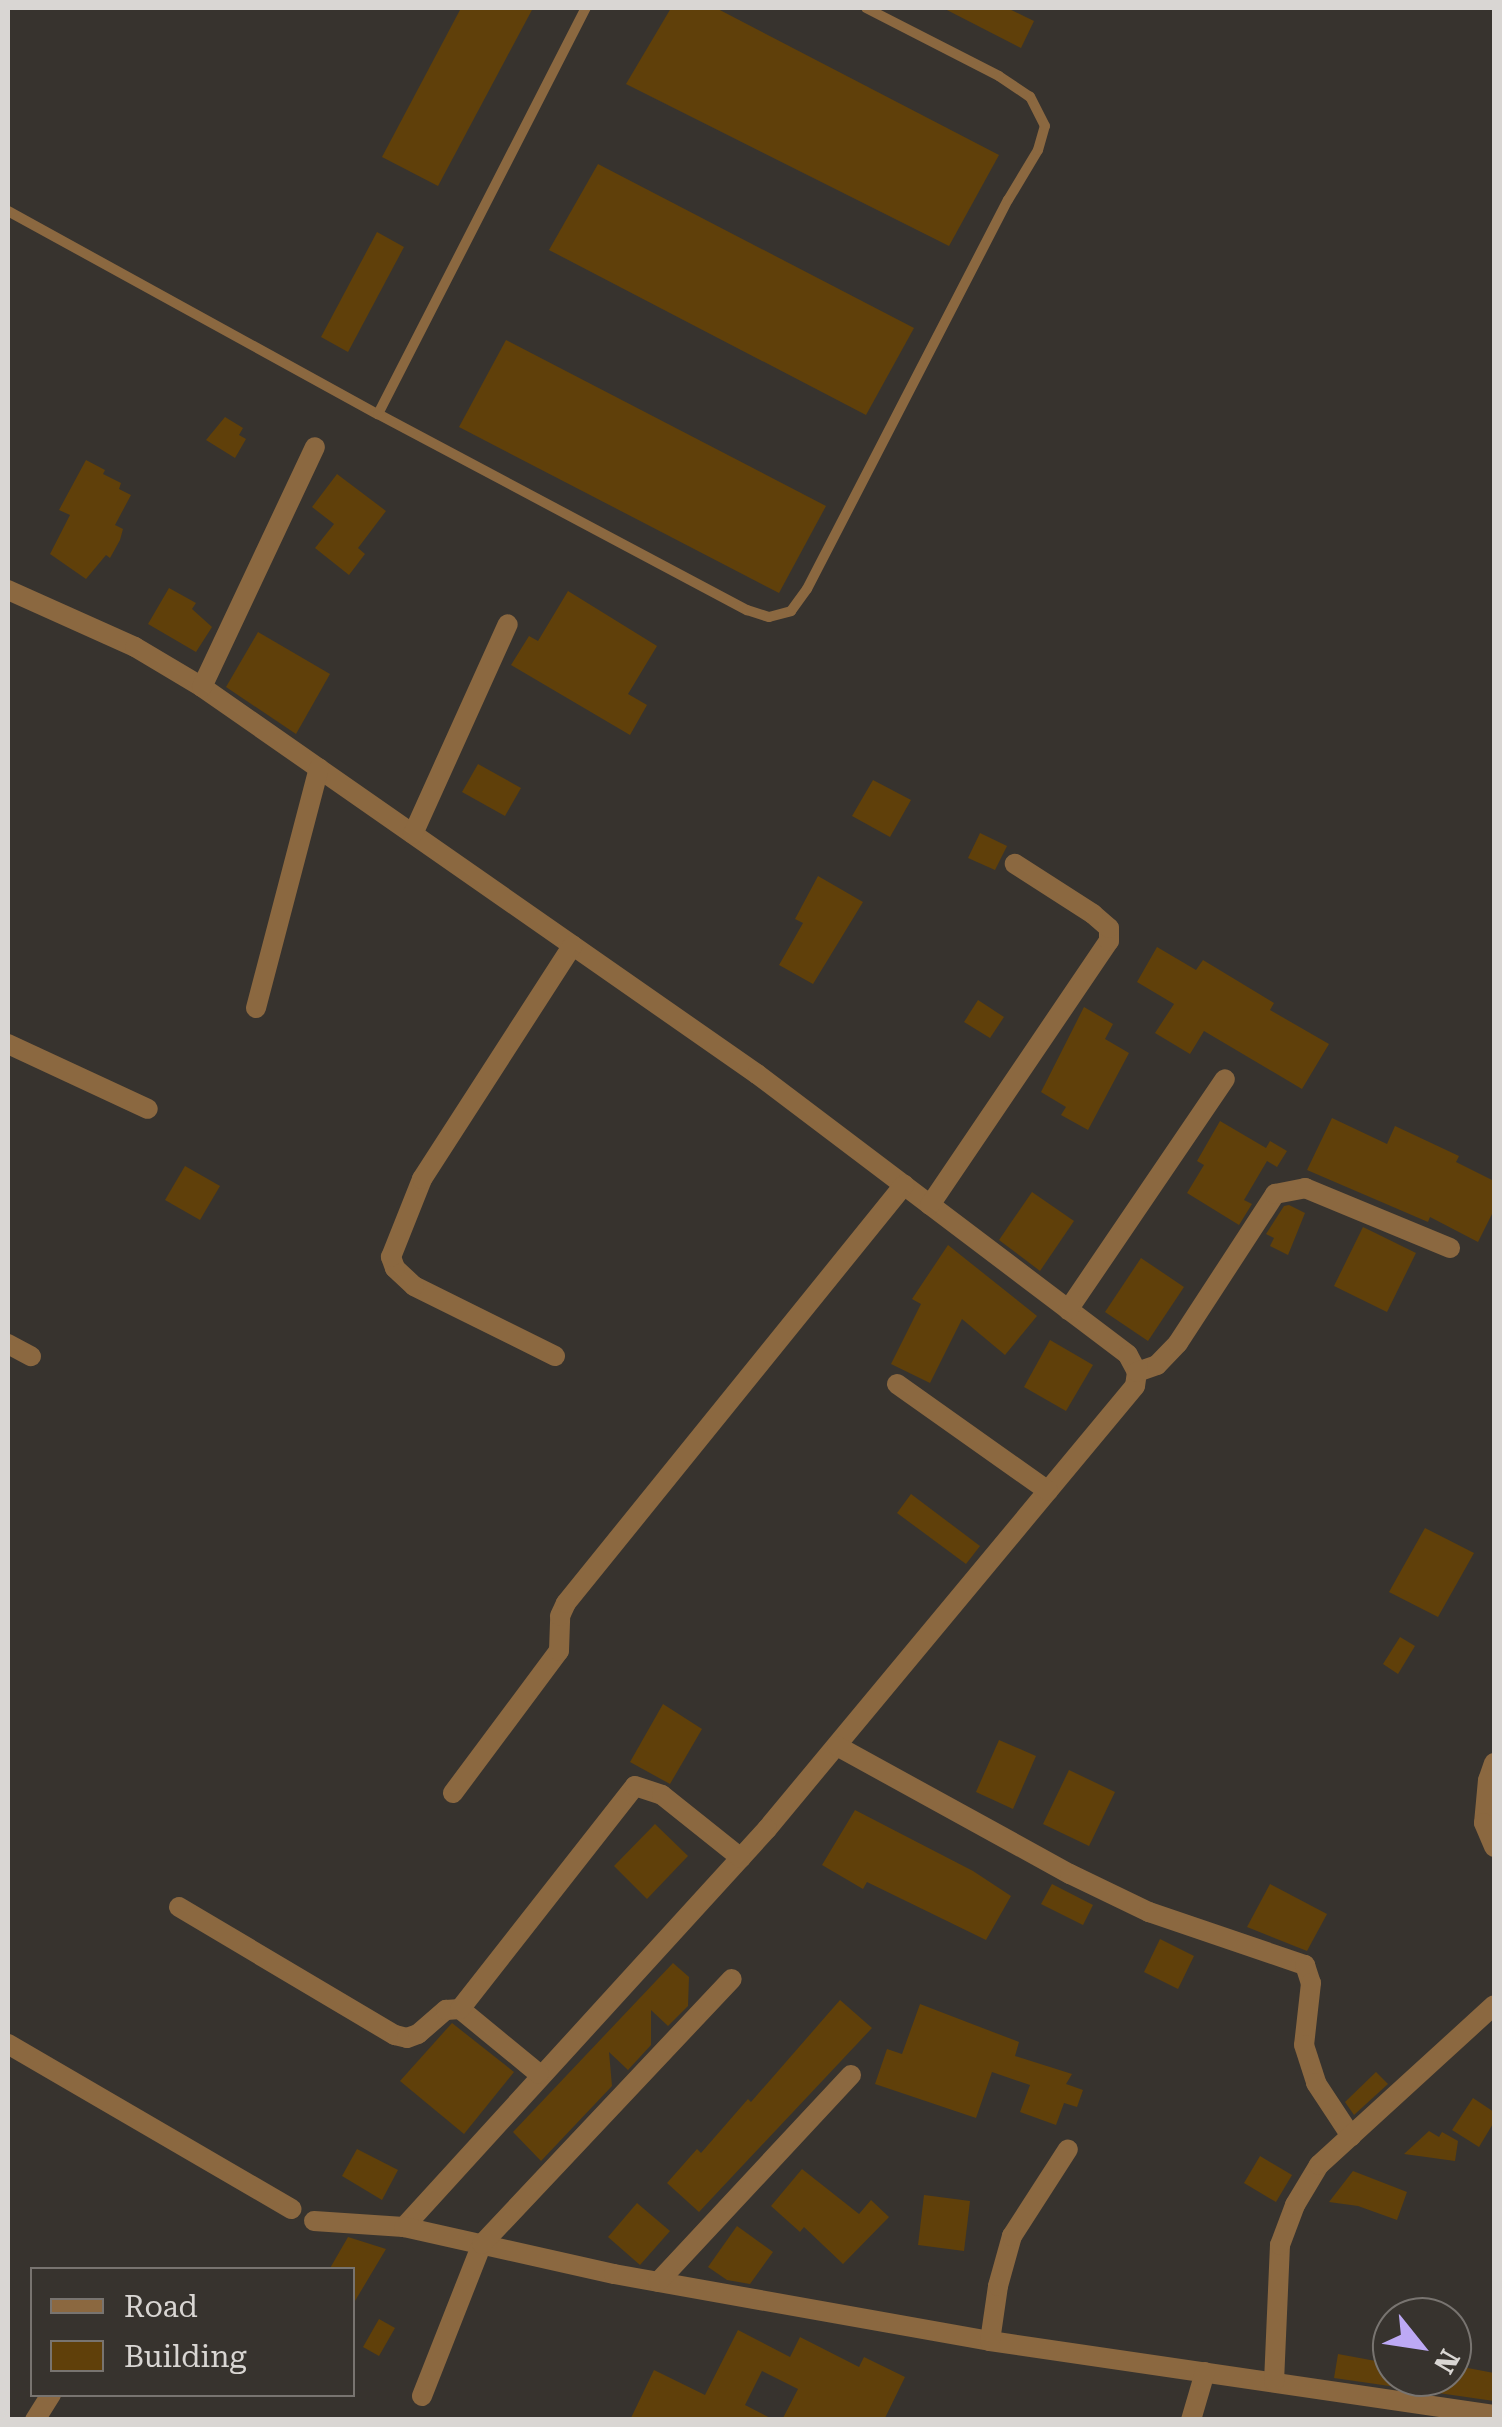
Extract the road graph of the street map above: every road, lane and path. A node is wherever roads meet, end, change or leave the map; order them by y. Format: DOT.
graph roads {
  1 [pos="586,8"];
  2 [pos="866,8"];
  3 [pos="8,211"];
  4 [pos="378,414"];
  5 [pos="315,448"];
  6 [pos="8,590"];
  7 [pos="508,624"];
  8 [pos="202,687"];
  9 [pos="319,768"];
  10 [pos="413,834"];
  11 [pos="1016,864"];
  12 [pos="573,945"];
  13 [pos="256,1008"];
  14 [pos="8,1044"];
  15 [pos="1225,1079"];
  16 [pos="148,1109"];
  17 [pos="904,1186"];
  18 [pos="930,1205"];
  19 [pos="1450,1248"];
  20 [pos="1068,1310"];
  21 [pos="8,1344"];
  22 [pos="31,1356"];
  23 [pos="555,1356"];
  24 [pos="1138,1372"];
  25 [pos="897,1384"];
  26 [pos="1048,1491"];
  27 [pos="837,1746"];
  28 [pos="1494,1764"];
  29 [pos="453,1793"];
  30 [pos="1494,1846"];
  31 [pos="741,1858"];
  32 [pos="179,1907"];
  33 [pos="732,1979"];
  34 [pos="1494,2005"];
  35 [pos="460,2009"];
  36 [pos="8,2044"];
  37 [pos="539,2074"];
  38 [pos="851,2075"];
  39 [pos="1351,2136"];
  40 [pos="1068,2149"];
  41 [pos="292,2210"];
  42 [pos="314,2221"];
  43 [pos="404,2227"];
  44 [pos="482,2244"];
  45 [pos="658,2282"];
  46 [pos="990,2341"];
  47 [pos="1205,2372"];
  48 [pos="1274,2382"];
  49 [pos="422,2396"];
  50 [pos="49,2397"];
  51 [pos="1494,2416"];
  52 [pos="35,2420"];
  53 [pos="1191,2420"];
  1 -- 4 [label="lane"];
  2 -- 4 [label="lane"];
  3 -- 4 [label="lane"];
  5 -- 8 [label="street"];
  6 -- 8 [label="street"];
  7 -- 10 [label="street"];
  8 -- 9 [label="street"];
  9 -- 10 [label="street"];
  9 -- 13 [label="street"];
  10 -- 12 [label="street"];
  11 -- 18 [label="street"];
  12 -- 17 [label="street"];
  12 -- 23 [label="street"];
  14 -- 16 [label="street"];
  15 -- 20 [label="street"];
  17 -- 18 [label="street"];
  17 -- 29 [label="street"];
  18 -- 20 [label="street"];
  19 -- 24 [label="street"];
  20 -- 24 [label="street"];
  21 -- 22 [label="street"];
  24 -- 26 [label="street"];
  25 -- 26 [label="street"];
  26 -- 27 [label="street"];
  27 -- 31 [label="street"];
  27 -- 39 [label="street"];
  28 -- 30 [label="street"];
  31 -- 35 [label="street"];
  31 -- 37 [label="street"];
  32 -- 35 [label="street"];
  33 -- 44 [label="street"];
  34 -- 39 [label="street"];
  35 -- 37 [label="street"];
  36 -- 41 [label="street"];
  37 -- 43 [label="street"];
  38 -- 45 [label="street"];
  39 -- 48 [label="street"];
  40 -- 46 [label="street"];
  42 -- 43 [label="street"];
  43 -- 44 [label="street"];
  44 -- 45 [label="street"];
  44 -- 49 [label="street"];
  45 -- 46 [label="street"];
  46 -- 47 [label="street"];
  47 -- 48 [label="street"];
  47 -- 53 [label="street"];
  48 -- 51 [label="street"];
  50 -- 52 [label="street"];
}
